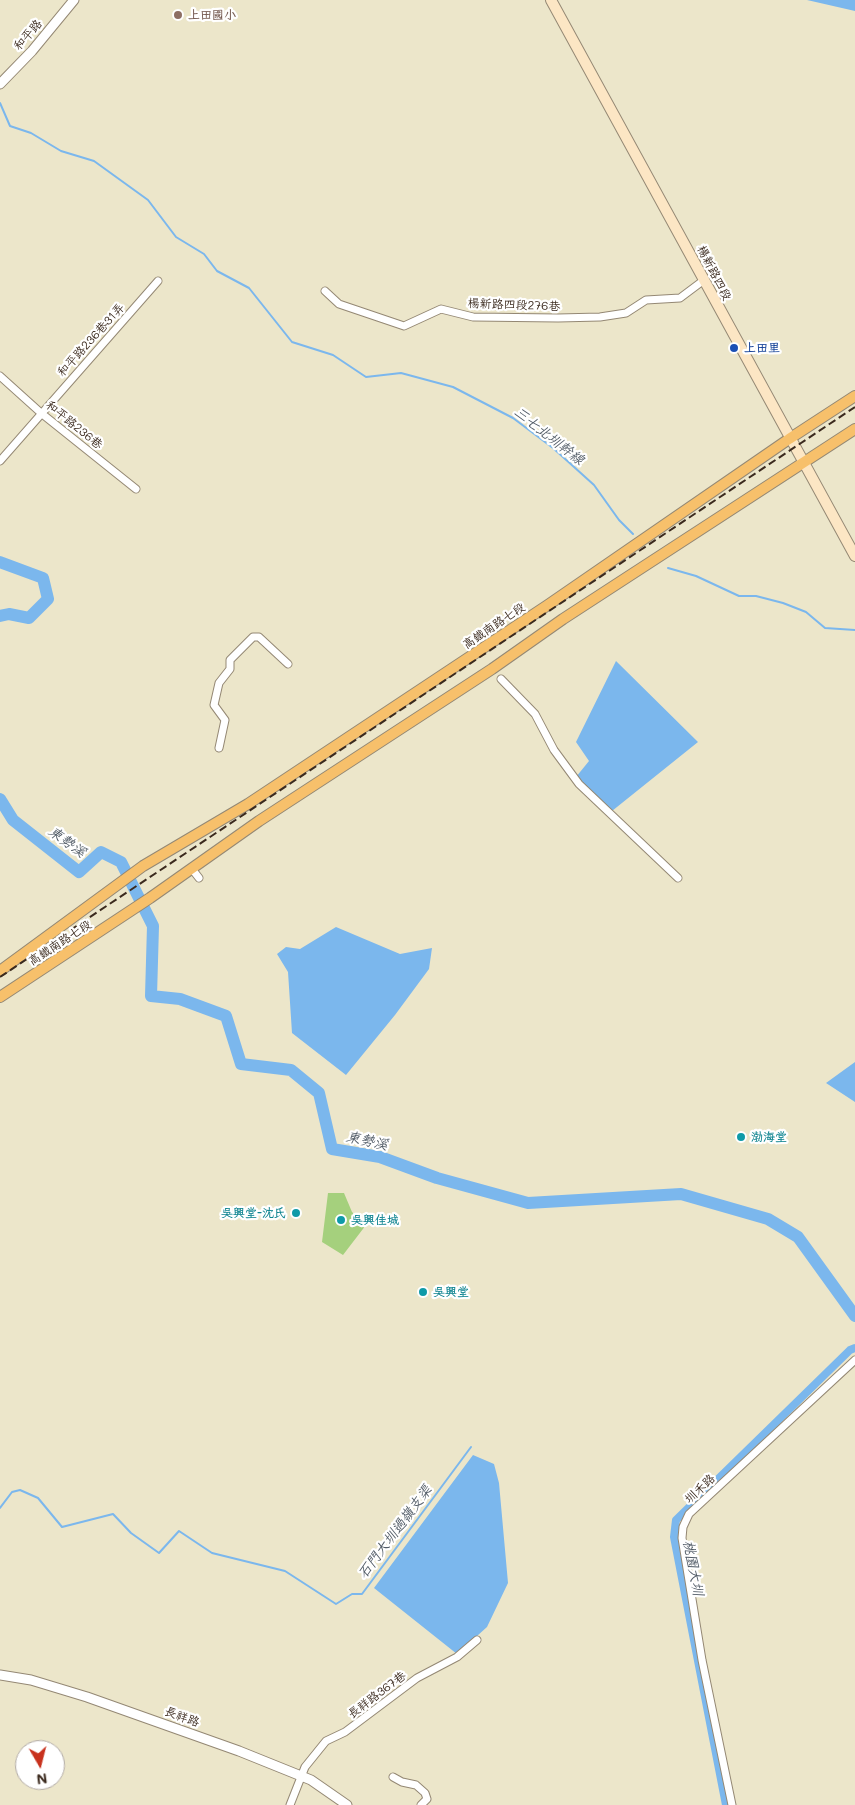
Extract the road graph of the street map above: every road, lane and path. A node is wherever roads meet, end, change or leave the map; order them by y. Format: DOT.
graph roads {
  1 [pos="74,0"];
  2 [pos="550,0"];
  3 [pos="0,84"];
  4 [pos="704,280"];
  5 [pos="158,281"];
  6 [pos="325,290"];
  7 [pos="0,376"];
  8 [pos="855,396"];
  9 [pos="41,413"];
  10 [pos="855,429"];
  11 [pos="789,439"];
  12 [pos="0,461"];
  13 [pos="803,463"];
  14 [pos="136,489"];
  15 [pos="855,556"];
  16 [pos="288,664"];
  17 [pos="501,679"];
  18 [pos="219,748"];
  19 [pos="192,869"];
  20 [pos="199,878"];
  21 [pos="678,878"];
  22 [pos="0,971"];
  23 [pos="0,997"];
  24 [pos="855,1360"];
  25 [pos="477,1640"];
  26 [pos="0,1674"];
  27 [pos="300,1777"];
  28 [pos="393,1777"];
  29 [pos="290,1805"];
  30 [pos="347,1805"];
  31 [pos="421,1805"];
  32 [pos="732,1805"];
  1 -- 3 [label="street, 和平路"];
  2 -- 4 [label="main road, 楊新路四段"];
  4 -- 6 [label="street, 楊新路四段276巷"];
  4 -- 11 [label="main road, 楊新路四段"];
  5 -- 9 [label="street, 和平路236巷31弄"];
  7 -- 9 [label="street, 和平路236巷"];
  8 -- 11 [label="main road, 高鐵南路七段"];
  9 -- 12 [label="street, 和平路236巷31弄"];
  9 -- 14 [label="street, 和平路236巷"];
  10 -- 13 [label="main road"];
  11 -- 13 [label="main road, 楊新路四段"];
  11 -- 22 [label="main road, 高鐵南路七段"];
  13 -- 15 [label="main road, 楊新路四段"];
  13 -- 19 [label="main road"];
  16 -- 18 [label="street"];
  17 -- 21 [label="street"];
  19 -- 20 [label="street"];
  19 -- 23 [label="main road, 高鐵南路七段"];
  24 -- 32 [label="street, 圳禾路"];
  25 -- 27 [label="street, 長祥路367巷"];
  26 -- 27 [label="street, 長祥路"];
  27 -- 29 [label="street, 長祥路367巷"];
  27 -- 30 [label="street, 長祥路"];
  28 -- 31 [label="street"];
}
